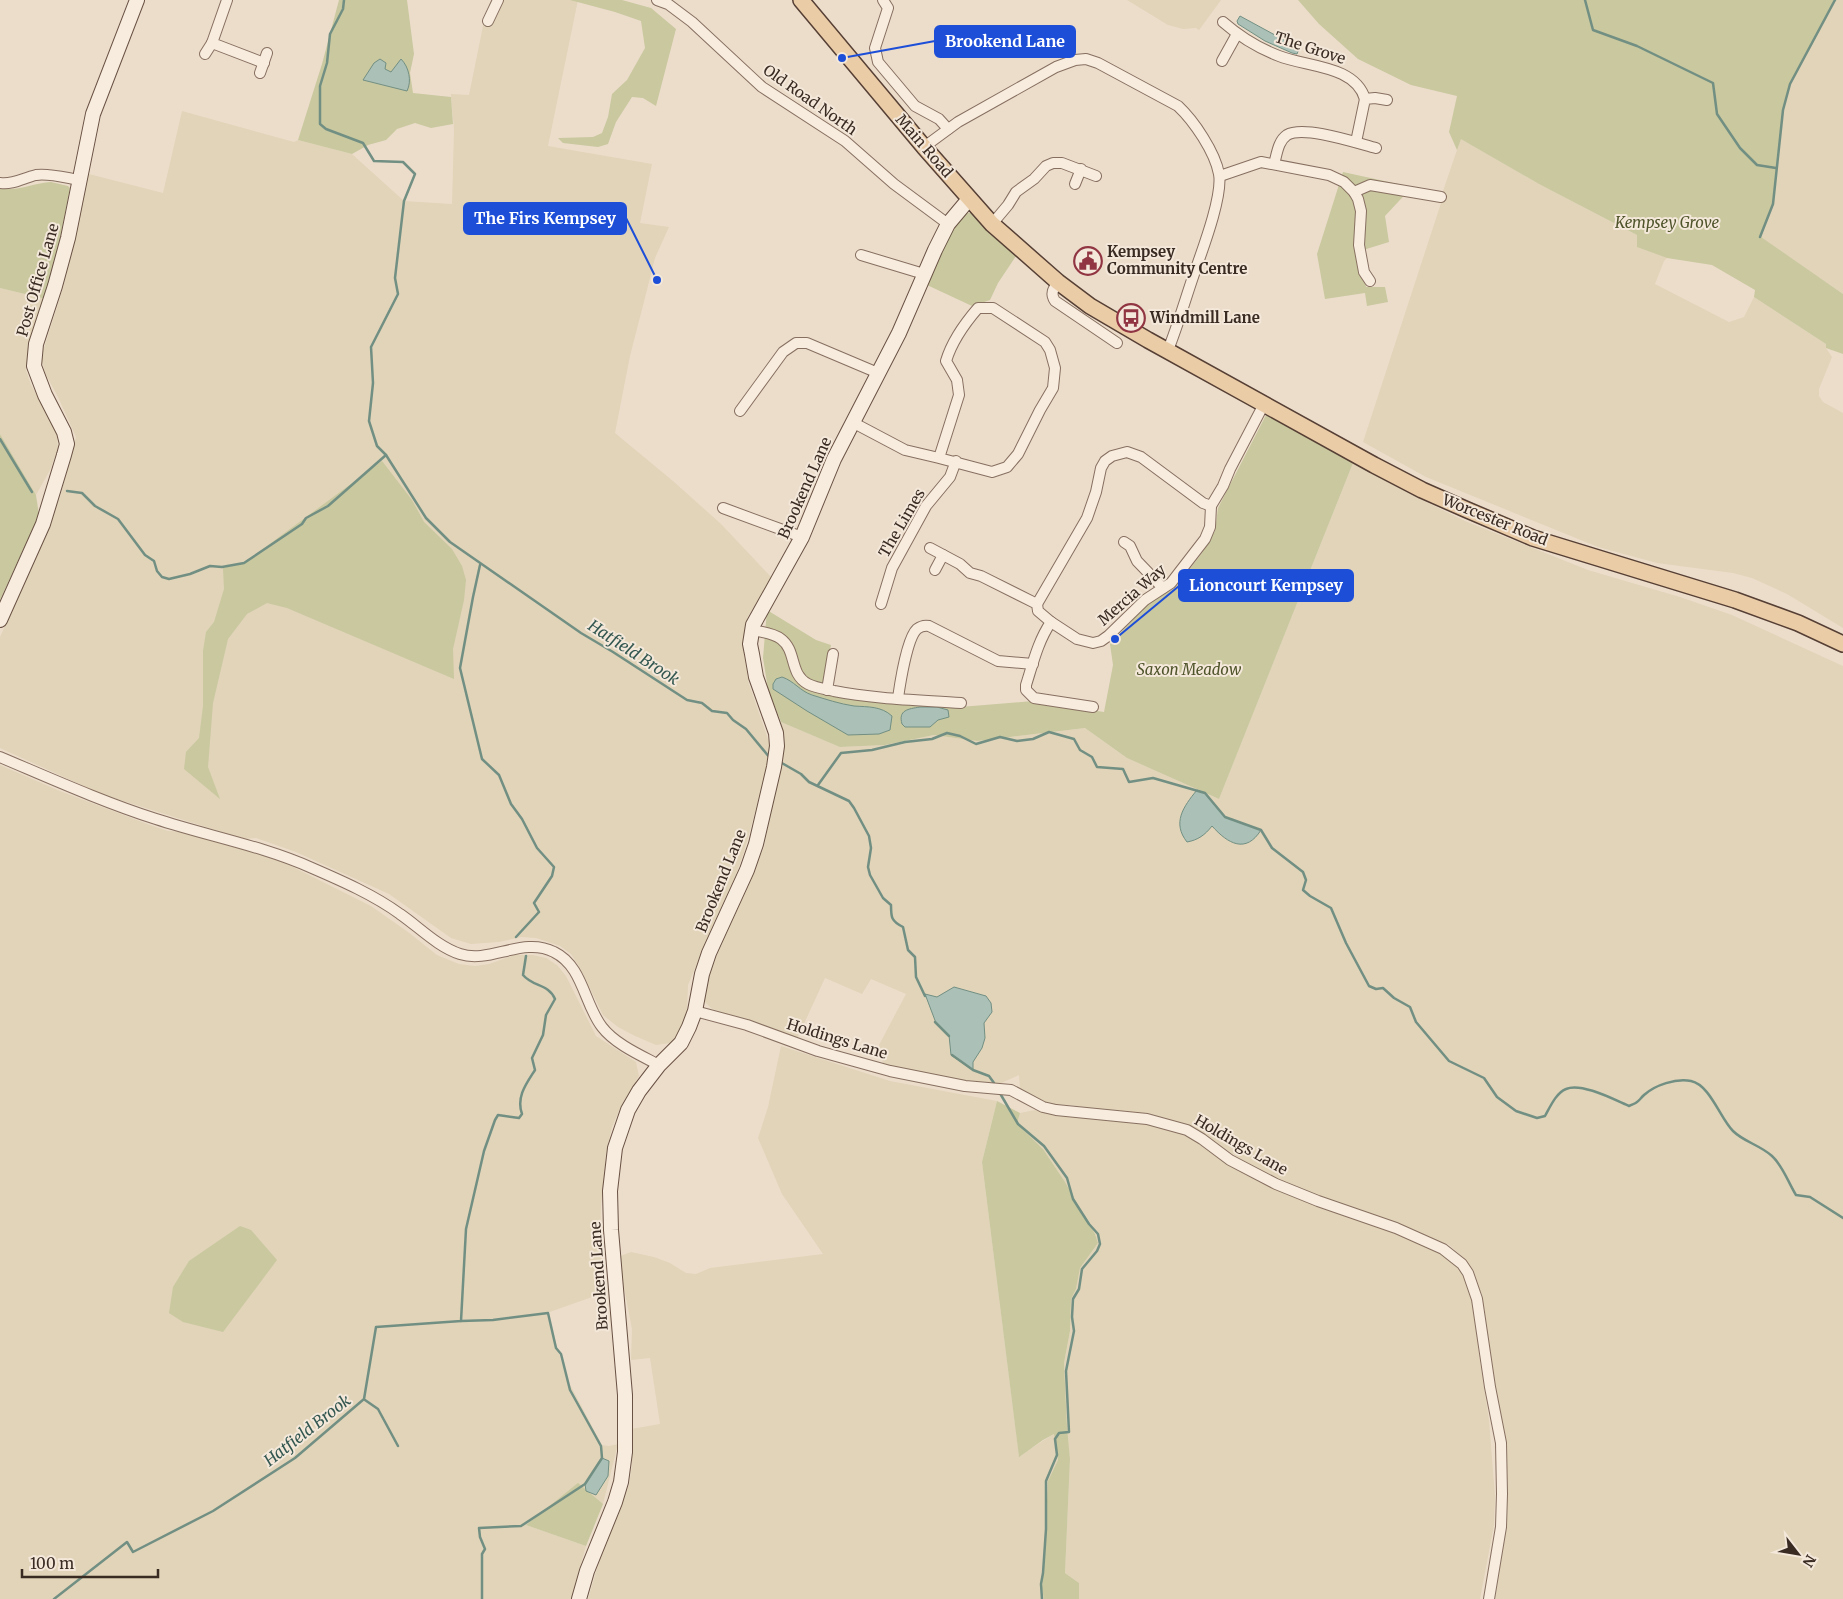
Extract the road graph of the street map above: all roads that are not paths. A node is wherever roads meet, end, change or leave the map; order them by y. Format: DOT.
graph roads {
  1 [pos="137,0"];
  2 [pos="227,0"];
  3 [pos="498,0"];
  4 [pos="657,0"];
  5 [pos="801,0"];
  6 [pos="883,0"];
  7 [pos="488,21"];
  8 [pos="1223,22"];
  9 [pos="1237,34"];
  10 [pos="212,43"];
  11 [pos="205,54"];
  12 [pos="1222,61"];
  13 [pos="260,73"];
  14 [pos="1365,99"];
  15 [pos="1387,100"];
  16 [pos="948,129"];
  17 [pos="1356,142"];
  18 [pos="924,147"];
  19 [pos="1376,148"];
  20 [pos="1274,164"];
  21 [pos="1081,170"];
  22 [pos="1096,176"];
  23 [pos="1220,176"];
  24 [pos="80,180"];
  25 [pos="0,183"];
  26 [pos="1075,184"];
  27 [pos="1354,192"];
  28 [pos="1441,197"];
  29 [pos="969,199"];
  30 [pos="948,224"];
  31 [pos="992,224"];
  32 [pos="860,255"];
  33 [pos="924,274"];
  34 [pos="1370,281"];
  35 [pos="1058,282"];
  36 [pos="1118,343"];
  37 [pos="1168,350"];
  38 [pos="878,373"];
  39 [pos="1264,404"];
  40 [pos="740,411"];
  41 [pos="852,422"];
  42 [pos="939,458"];
  43 [pos="956,462"];
  44 [pos="1211,506"];
  45 [pos="723,508"];
  46 [pos="802,537"];
  47 [pos="1124,542"];
  48 [pos="930,548"];
  49 [pos="943,555"];
  50 [pos="935,570"];
  51 [pos="1163,588"];
  52 [pos="881,604"];
  53 [pos="1037,604"];
  54 [pos="0,620"];
  55 [pos="1051,622"];
  56 [pos="752,630"];
  57 [pos="1843,644"];
  58 [pos="833,654"];
  59 [pos="1033,664"];
  60 [pos="827,690"];
  61 [pos="898,698"];
  62 [pos="961,703"];
  63 [pos="1093,707"];
  64 [pos="0,757"];
  65 [pos="695,1011"];
  66 [pos="659,1065"];
  67 [pos="579,1599"];
  68 [pos="1489,1599"];
  1 -- 24 [label="street, Post Office Lane"];
  2 -- 10 [label="street"];
  3 -- 7 [label="street"];
  4 -- 30 [label="street, Old Road North"];
  5 -- 18 [label="main road, Main Road"];
  6 -- 16 [label="street"];
  8 -- 9 [label="street, The Grove"];
  9 -- 12 [label="street"];
  9 -- 14 [label="street, The Grove"];
  10 -- 11 [label="street"];
  10 -- 13 [label="street"];
  14 -- 15 [label="street"];
  14 -- 17 [label="street"];
  16 -- 18 [label="street"];
  16 -- 23 [label="street"];
  17 -- 19 [label="street"];
  17 -- 20 [label="street"];
  18 -- 29 [label="main road, Main Road"];
  20 -- 23 [label="street"];
  20 -- 27 [label="street"];
  21 -- 22 [label="street"];
  21 -- 26 [label="street"];
  21 -- 31 [label="street"];
  23 -- 37 [label="street"];
  24 -- 25 [label="street"];
  24 -- 54 [label="street, Post Office Lane"];
  27 -- 28 [label="street"];
  27 -- 34 [label="street"];
  29 -- 30 [label="street, Brookend Lane"];
  29 -- 31 [label="main road, Main Road"];
  30 -- 33 [label="street, Brookend Lane"];
  31 -- 35 [label="main road, Main Road"];
  32 -- 33 [label="street"];
  33 -- 38 [label="street, Brookend Lane"];
  35 -- 36 [label="street"];
  35 -- 37 [label="main road, Main Road"];
  37 -- 39 [label="main road, Worcester Road"];
  38 -- 40 [label="street"];
  38 -- 41 [label="street, Brookend Lane"];
  39 -- 44 [label="street, Mercia Way"];
  39 -- 57 [label="main road, Worcester Road"];
  41 -- 42 [label="street"];
  41 -- 46 [label="street, Brookend Lane"];
  42 -- 43 [label="street"];
  42 -- 43 [label="street"];
  43 -- 52 [label="street, The Limes"];
  44 -- 51 [label="street, Mercia Way"];
  44 -- 53 [label="street"];
  45 -- 46 [label="street"];
  46 -- 56 [label="street, Brookend Lane"];
  47 -- 51 [label="street"];
  48 -- 49 [label="street, Mercia Way"];
  49 -- 50 [label="street"];
  49 -- 53 [label="street, Mercia Way"];
  51 -- 55 [label="street, Mercia Way"];
  53 -- 55 [label="street, Mercia Way"];
  55 -- 59 [label="street"];
  56 -- 60 [label="street"];
  56 -- 65 [label="street, Brookend Lane"];
  58 -- 60 [label="street"];
  59 -- 61 [label="street"];
  59 -- 63 [label="street"];
  60 -- 61 [label="street"];
  61 -- 62 [label="street"];
  64 -- 66 [label="street"];
  65 -- 66 [label="street, Brookend Lane"];
  65 -- 68 [label="street, Holdings Lane"];
  66 -- 67 [label="street, Brookend Lane"];
}
